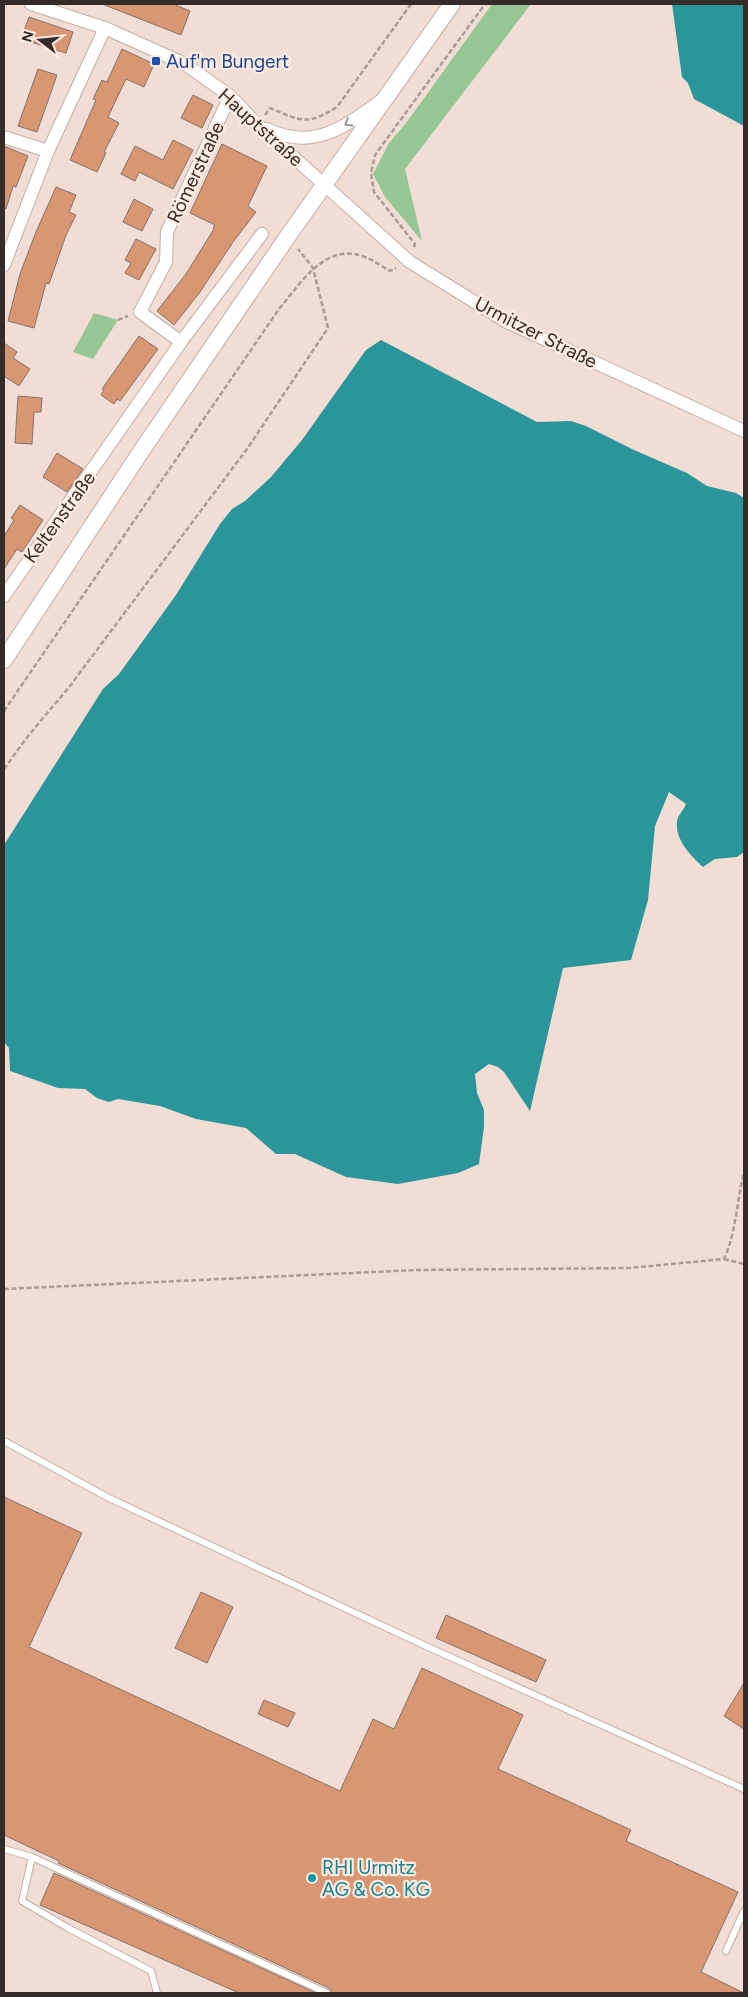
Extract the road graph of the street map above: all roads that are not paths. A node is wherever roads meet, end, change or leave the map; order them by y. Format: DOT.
graph roads {
  1 [pos="30,4"];
  2 [pos="452,4"];
  3 [pos="105,28"];
  4 [pos="387,95"];
  5 [pos="230,96"];
  6 [pos="258,125"];
  7 [pos="4,136"];
  8 [pos="48,150"];
  9 [pos="323,184"];
  10 [pos="262,234"];
  11 [pos="4,265"];
  12 [pos="181,342"];
  13 [pos="744,430"];
  14 [pos="4,596"];
  15 [pos="4,660"];
  16 [pos="4,1441"];
  17 [pos="744,1789"];
  18 [pos="4,1849"];
  19 [pos="32,1857"];
  20 [pos="744,1911"];
  21 [pos="726,1951"];
  22 [pos="157,1993"];
  23 [pos="327,1993"];
  1 -- 3 [label="street, Hauptstraße"];
  2 -- 4 [label="street"];
  3 -- 5 [label="street, Hauptstraße"];
  3 -- 8 [label="street"];
  4 -- 6 [label="street, one-way"];
  4 -- 9 [label="street"];
  5 -- 6 [label="street, Hauptstraße"];
  5 -- 12 [label="street, Römerstraße"];
  6 -- 9 [label="street, Hauptstraße"];
  7 -- 8 [label="street"];
  8 -- 11 [label="street"];
  9 -- 13 [label="street, Urmitzer Straße"];
  9 -- 15 [label="street"];
  10 -- 12 [label="street"];
  12 -- 14 [label="street, Keltenstraße"];
  16 -- 17 [label="lane"];
  18 -- 19 [label="lane"];
  19 -- 22 [label="lane"];
  19 -- 23 [label="lane"];
  20 -- 21 [label="lane"];
}
